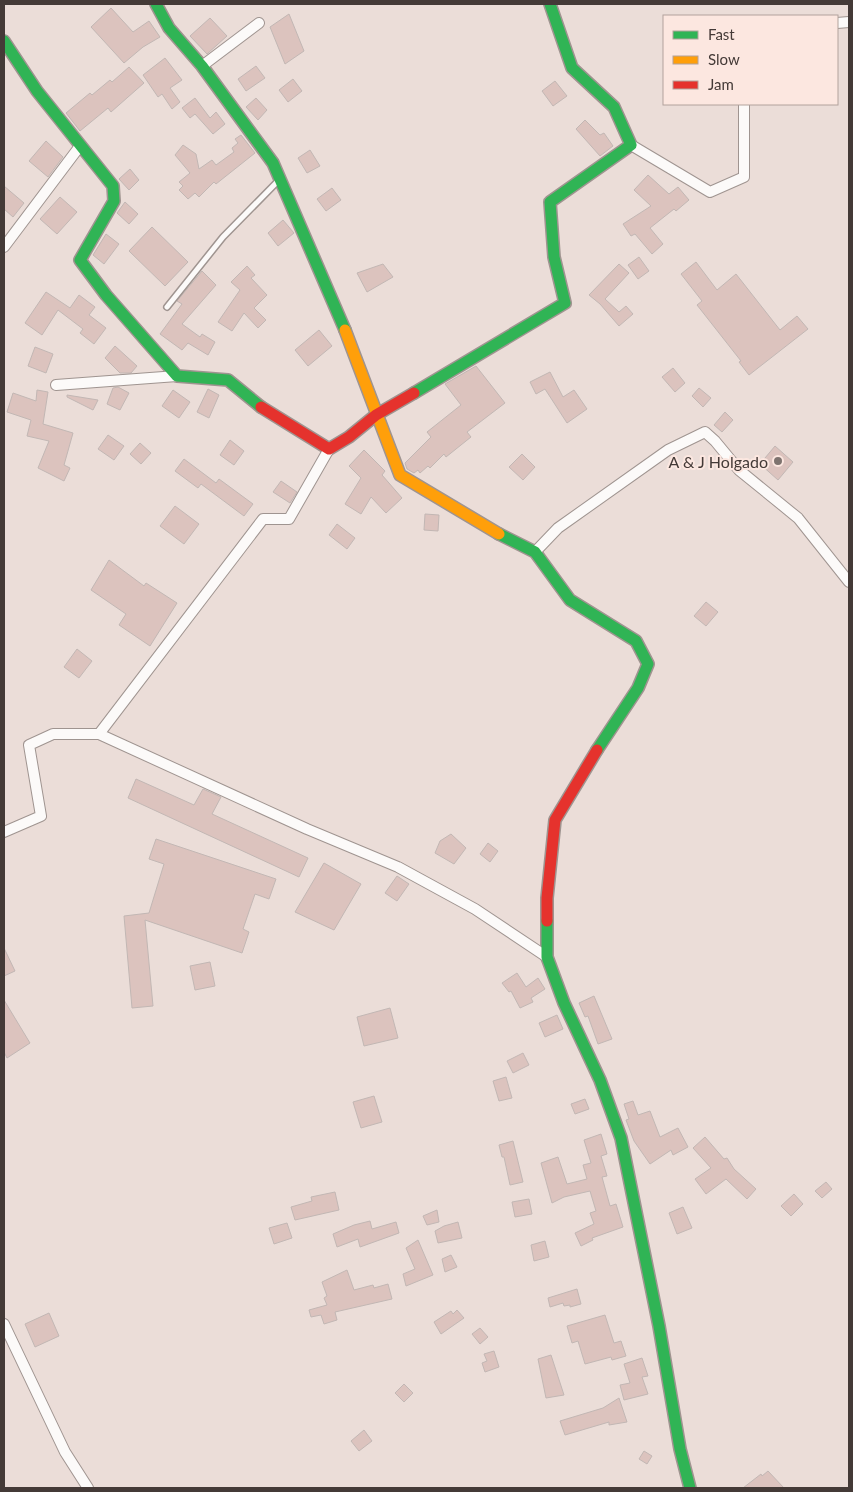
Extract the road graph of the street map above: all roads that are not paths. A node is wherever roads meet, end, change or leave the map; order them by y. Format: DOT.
graph roads {
  1 [pos="156,4"];
  2 [pos="550,4"];
  3 [pos="259,23"];
  4 [pos="4,41"];
  5 [pos="202,66"];
  6 [pos="744,105"];
  7 [pos="632,145"];
  8 [pos="80,146"];
  9 [pos="280,179"];
  10 [pos="4,247"];
  11 [pos="167,307"];
  12 [pos="178,376"];
  13 [pos="56,385"];
  14 [pos="376,415"];
  15 [pos="330,449"];
  16 [pos="535,552"];
  17 [pos="849,582"];
  18 [pos="99,734"];
  19 [pos="4,832"];
  20 [pos="547,957"];
  21 [pos="4,1324"];
  22 [pos="88,1488"];
  23 [pos="690,1488"];
  1 -- 5 [label="street"];
  2 -- 7 [label="street"];
  3 -- 5 [label="street"];
  4 -- 8 [label="street"];
  5 -- 9 [label="street"];
  6 -- 7 [label="street"];
  7 -- 14 [label="street"];
  8 -- 10 [label="street"];
  8 -- 12 [label="street"];
  9 -- 11 [label="lane"];
  9 -- 14 [label="street"];
  12 -- 13 [label="street"];
  12 -- 15 [label="street"];
  14 -- 15 [label="street"];
  14 -- 16 [label="street"];
  15 -- 18 [label="street"];
  16 -- 17 [label="street"];
  16 -- 20 [label="street"];
  18 -- 19 [label="street"];
  18 -- 20 [label="street"];
  20 -- 23 [label="street"];
  21 -- 22 [label="street"];
}
